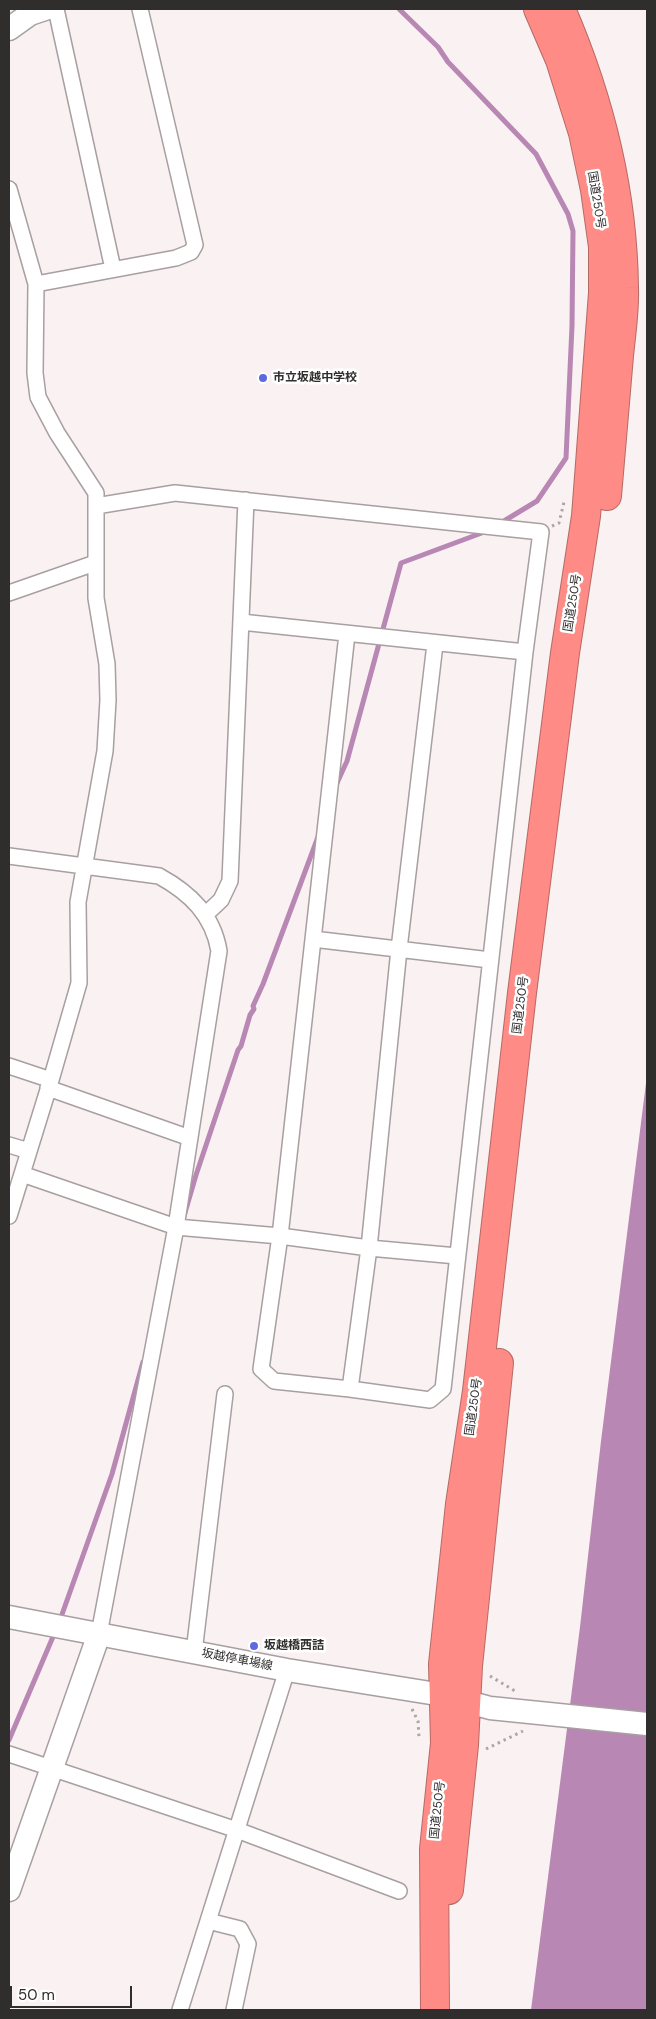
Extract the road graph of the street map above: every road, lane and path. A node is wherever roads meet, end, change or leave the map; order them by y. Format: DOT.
graph roads {
  1 [pos="45,9"];
  2 [pos="56,9"];
  3 [pos="140,9"];
  4 [pos="538,9"];
  5 [pos="561,9"];
  6 [pos="9,29"];
  7 [pos="9,190"];
  8 [pos="113,269"];
  9 [pos="36,284"];
  10 [pos="246,500"];
  11 [pos="96,506"];
  12 [pos="95,563"];
  13 [pos="9,593"];
  14 [pos="241,622"];
  15 [pos="347,634"];
  16 [pos="435,644"];
  17 [pos="525,652"];
  18 [pos="9,856"];
  19 [pos="86,866"];
  20 [pos="205,915"];
  21 [pos="313,939"];
  22 [pos="399,949"];
  23 [pos="490,960"];
  24 [pos="9,1066"];
  25 [pos="50,1084"];
  26 [pos="190,1138"];
  27 [pos="9,1145"];
  28 [pos="29,1151"];
  29 [pos="22,1174"];
  30 [pos="9,1216"];
  31 [pos="176,1227"];
  32 [pos="280,1236"];
  33 [pos="369,1248"];
  34 [pos="457,1256"];
  35 [pos="350,1389"];
  36 [pos="225,1394"];
  37 [pos="10,1620"];
  38 [pos="99,1634"];
  39 [pos="194,1652"];
  40 [pos="287,1670"];
  41 [pos="466,1702"];
  42 [pos="406,1705"];
  43 [pos="647,1724"];
  44 [pos="419,1737"];
  45 [pos="9,1754"];
  46 [pos="51,1769"];
  47 [pos="237,1830"];
  48 [pos="9,1890"];
  49 [pos="399,1891"];
  50 [pos="208,1921"];
  51 [pos="180,2010"];
  52 [pos="234,2010"];
  53 [pos="435,2010"];
  1 -- 6 [label="street"];
  2 -- 8 [label="street"];
  3 -- 8 [label="street"];
  4 -- 41 [label="highway, 国道250号"];
  5 -- 41 [label="highway, 国道250号"];
  7 -- 9 [label="street"];
  8 -- 9 [label="street"];
  9 -- 11 [label="street"];
  10 -- 11 [label="street"];
  10 -- 14 [label="street"];
  10 -- 17 [label="street"];
  11 -- 12 [label="street"];
  12 -- 13 [label="street"];
  12 -- 19 [label="street"];
  14 -- 15 [label="street"];
  14 -- 20 [label="street"];
  15 -- 16 [label="street"];
  15 -- 21 [label="street"];
  16 -- 17 [label="street"];
  16 -- 22 [label="street"];
  17 -- 23 [label="street"];
  18 -- 19 [label="street"];
  19 -- 20 [label="street"];
  19 -- 25 [label="street"];
  20 -- 26 [label="street"];
  21 -- 22 [label="street"];
  21 -- 32 [label="street"];
  22 -- 23 [label="street"];
  22 -- 33 [label="street"];
  23 -- 34 [label="street"];
  24 -- 25 [label="street"];
  25 -- 26 [label="street"];
  25 -- 28 [label="street"];
  26 -- 31 [label="street"];
  27 -- 28 [label="street"];
  28 -- 29 [label="street"];
  29 -- 30 [label="street"];
  29 -- 31 [label="street"];
  31 -- 32 [label="street"];
  31 -- 38 [label="street"];
  32 -- 33 [label="street"];
  32 -- 35 [label="street"];
  33 -- 34 [label="street"];
  33 -- 35 [label="street"];
  34 -- 35 [label="street"];
  36 -- 39 [label="street"];
  37 -- 38 [label="street, 坂越停車場線"];
  38 -- 39 [label="street, 坂越停車場線"];
  38 -- 46 [label="street"];
  39 -- 40 [label="street, 坂越停車場線"];
  40 -- 41 [label="street, 坂越停車場線"];
  40 -- 47 [label="street"];
  41 -- 43 [label="street, 坂越停車場線"];
  41 -- 53 [label="highway, 国道250号"];
  42 -- 44 [label="path"];
  45 -- 46 [label="street"];
  46 -- 47 [label="street"];
  46 -- 48 [label="street"];
  47 -- 49 [label="street"];
  47 -- 50 [label="street"];
  50 -- 51 [label="street"];
  50 -- 52 [label="street"];
}
